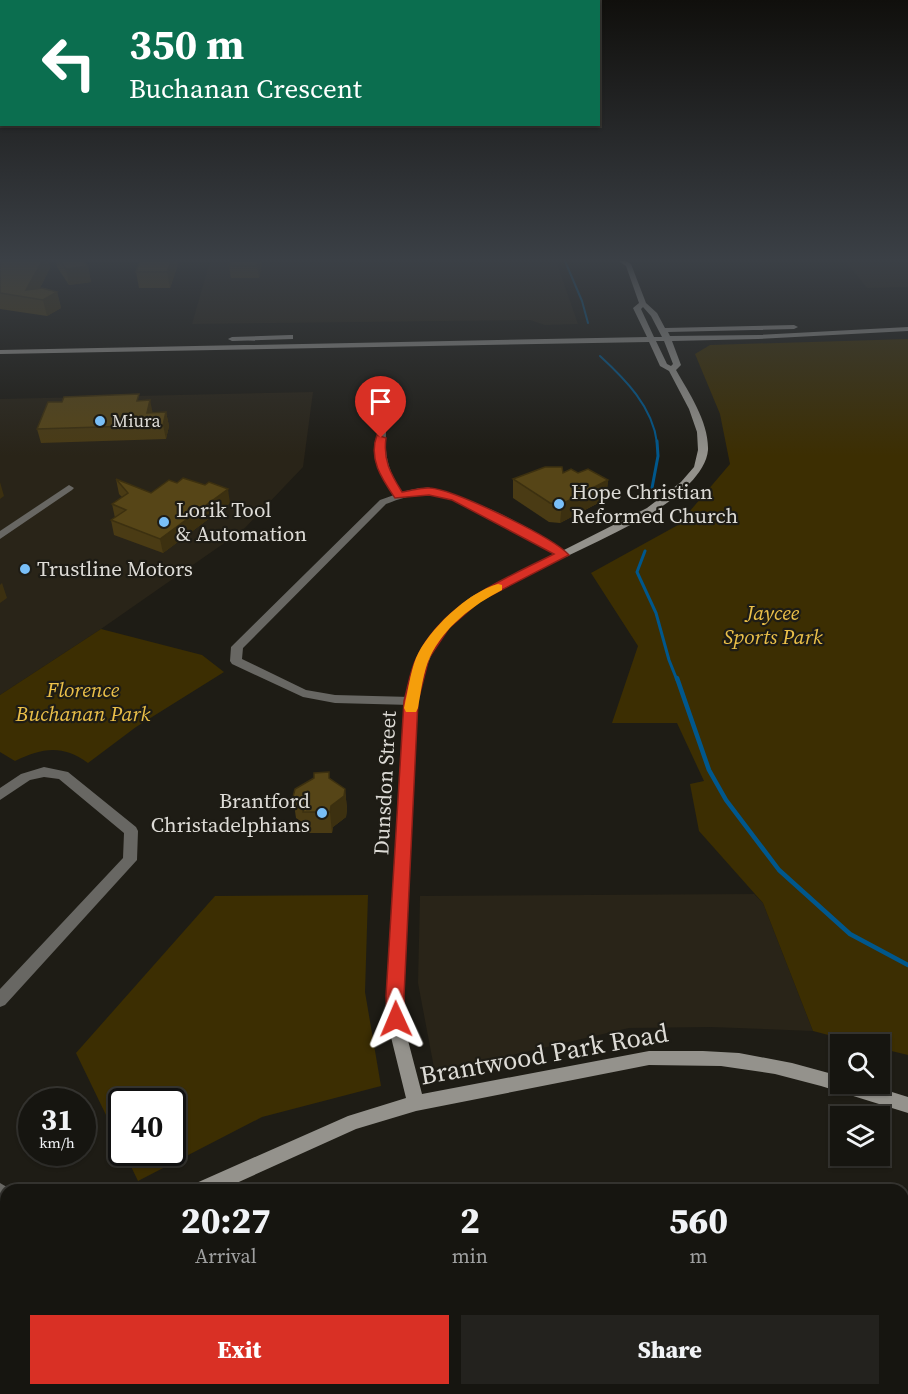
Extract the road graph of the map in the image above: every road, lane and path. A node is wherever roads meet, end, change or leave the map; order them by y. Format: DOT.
graph roads {
  1 [pos="645,326"];
  2 [pos="659,326"];
  3 [pos="858,326"];
  4 [pos="908,329"];
  5 [pos="663,334"];
  6 [pos="649,335"];
  7 [pos="0,344"];
  8 [pos="0,352"];
  9 [pos="672,369"];
  10 [pos="383,421"];
  11 [pos="69,488"];
  12 [pos="399,495"];
  13 [pos="0,536"];
  14 [pos="563,555"];
  15 [pos="411,701"];
  16 [pos="0,795"];
  17 [pos="0,1000"];
  18 [pos="416,1103"];
  19 [pos="908,1105"];
  20 [pos="213,1184"];
  1 -- 6 [label="main road, Dunsdon Street"];
  2 -- 5 [label="main road, Dunsdon Street"];
  3 -- 5 [label="main road"];
  4 -- 5 [label="main road"];
  5 -- 6 [label="main road"];
  5 -- 9 [label="main road, Dunsdon Street"];
  6 -- 7 [label="main road"];
  6 -- 8 [label="main road"];
  6 -- 9 [label="main road, Dunsdon Street"];
  9 -- 14 [label="main road, Dunsdon Street"];
  10 -- 12 [label="street"];
  11 -- 13 [label="street"];
  12 -- 14 [label="street"];
  12 -- 15 [label="street"];
  14 -- 15 [label="main road, Dunsdon Street"];
  15 -- 18 [label="main road, Dunsdon Street"];
  16 -- 17 [label="street"];
  18 -- 19 [label="main road, Brantwood Park Road"];
  18 -- 20 [label="main road, Brantwood Park Road"];
}
